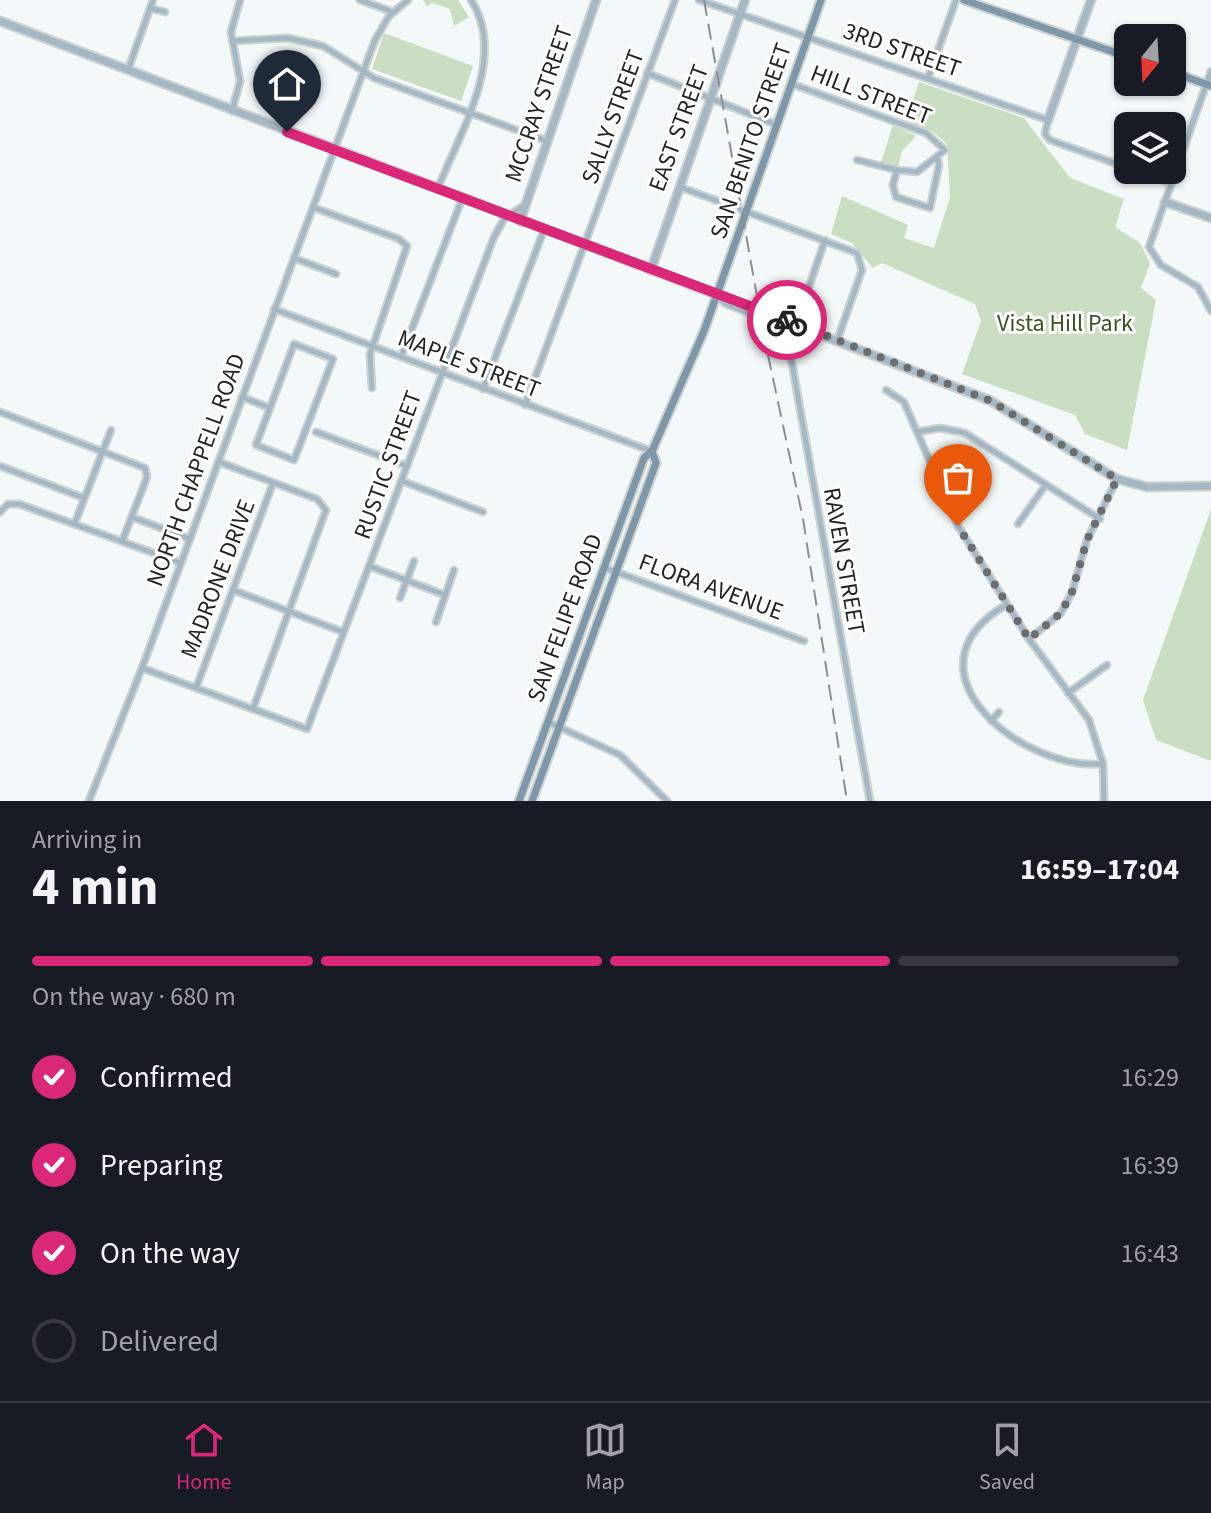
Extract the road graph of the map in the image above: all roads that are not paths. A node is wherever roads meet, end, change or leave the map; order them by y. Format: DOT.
graph roads {
  1 [pos="153,0"];
  2 [pos="240,0"];
  3 [pos="360,0"];
  4 [pos="408,0"];
  5 [pos="471,0"];
  6 [pos="596,0"];
  7 [pos="675,0"];
  8 [pos="699,0"];
  9 [pos="745,0"];
  10 [pos="821,0"];
  11 [pos="956,0"];
  12 [pos="964,0"];
  13 [pos="1091,0"];
  14 [pos="150,8"];
  15 [pos="165,12"];
  16 [pos="393,12"];
  17 [pos="740,14"];
  18 [pos="0,21"];
  19 [pos="808,38"];
  20 [pos="1076,38"];
  21 [pos="232,41"];
  22 [pos="1114,52"];
  23 [pos="128,70"];
  24 [pos="1211,71"];
  25 [pos="363,73"];
  26 [pos="647,73"];
  27 [pos="1186,77"];
  28 [pos="928,78"];
  29 [pos="792,84"];
  30 [pos="1208,85"];
  31 [pos="712,96"];
  32 [pos="232,111"];
  33 [pos="467,112"];
  34 [pos="1048,120"];
  35 [pos="777,125"];
  36 [pos="547,141"];
  37 [pos="1186,143"];
  38 [pos="336,151"];
  39 [pos="937,157"];
  40 [pos="857,160"];
  41 [pos="1114,163"];
  42 [pos="897,170"];
  43 [pos="1171,184"];
  44 [pos="680,187"];
  45 [pos="438,189"];
  46 [pos="462,199"];
  47 [pos="526,202"];
  48 [pos="1165,202"];
  49 [pos="315,208"];
  50 [pos="672,208"];
  51 [pos="747,211"];
  52 [pos="683,212"];
  53 [pos="508,216"];
  54 [pos="1211,218"];
  55 [pos="520,221"];
  56 [pos="544,230"];
  57 [pos="825,240"];
  58 [pos="586,246"];
  59 [pos="294,258"];
  60 [pos="651,270"];
  61 [pos="336,274"];
  62 [pos="718,295"];
  63 [pos="274,309"];
  64 [pos="1211,311"];
  65 [pos="796,326"];
  66 [pos="837,342"];
  67 [pos="372,346"];
  68 [pos="401,357"];
  69 [pos="441,373"];
  70 [pos="372,388"];
  71 [pos="483,389"];
  72 [pos="886,390"];
  73 [pos="242,397"];
  74 [pos="525,405"];
  75 [pos="270,408"];
  76 [pos="0,412"];
  77 [pos="111,430"];
  78 [pos="316,432"];
  79 [pos="917,432"];
  80 [pos="102,451"];
  81 [pos="652,451"];
  82 [pos="219,462"];
  83 [pos="0,466"];
  84 [pos="407,466"];
  85 [pos="1117,479"];
  86 [pos="402,481"];
  87 [pos="273,483"];
  88 [pos="1045,486"];
  89 [pos="1211,486"];
  90 [pos="84,498"];
  91 [pos="0,512"];
  92 [pos="483,512"];
  93 [pos="132,517"];
  94 [pos="1100,519"];
  95 [pos="76,520"];
  96 [pos="1018,524"];
  97 [pos="123,539"];
  98 [pos="190,539"];
  99 [pos="414,561"];
  100 [pos="181,563"];
  101 [pos="369,566"];
  102 [pos="605,568"];
  103 [pos="454,570"];
  104 [pos="617,572"];
  105 [pos="406,580"];
  106 [pos="233,590"];
  107 [pos="445,595"];
  108 [pos="400,598"];
  109 [pos="1006,605"];
  110 [pos="289,612"];
  111 [pos="436,622"];
  112 [pos="343,632"];
  113 [pos="1029,639"];
  114 [pos="804,641"];
  115 [pos="1107,665"];
  116 [pos="142,668"];
  117 [pos="196,688"];
  118 [pos="1068,693"];
  119 [pos="253,709"];
  120 [pos="999,712"];
  121 [pos="991,721"];
  122 [pos="548,722"];
  123 [pos="559,728"];
  124 [pos="1103,764"];
  125 [pos="89,801"];
  126 [pos="519,801"];
  127 [pos="532,801"];
  128 [pos="667,801"];
  129 [pos="870,801"];
  130 [pos="1104,801"];
  1 -- 14 [label="street"];
  2 -- 21 [label="street"];
  3 -- 16 [label="street"];
  4 -- 16 [label="street"];
  5 -- 33 [label="street"];
  6 -- 36 [label="street, MCCRAY STREET"];
  7 -- 26 [label="street, SALLY STREET"];
  8 -- 17 [label="street, 3RD STREET"];
  9 -- 17 [label="street, EAST STREET"];
  10 -- 19 [label="main road, SAN BENITO STREET"];
  11 -- 28 [label="street"];
  12 -- 20 [label="main road"];
  13 -- 20 [label="street"];
  14 -- 15 [label="street"];
  14 -- 23 [label="street"];
  16 -- 25 [label="street, NORTH CHAPPELL ROAD"];
  17 -- 19 [label="street, 3RD STREET"];
  17 -- 31 [label="street, EAST STREET"];
  18 -- 23 [label="street"];
  19 -- 28 [label="street, 3RD STREET"];
  19 -- 29 [label="main road, SAN BENITO STREET"];
  20 -- 22 [label="main road"];
  20 -- 34 [label="street"];
  21 -- 25 [label="street"];
  21 -- 32 [label="street"];
  23 -- 32 [label="street"];
  24 -- 30 [label="street"];
  25 -- 33 [label="street"];
  25 -- 38 [label="street, NORTH CHAPPELL ROAD"];
  26 -- 31 [label="street"];
  26 -- 58 [label="street, SALLY STREET"];
  27 -- 30 [label="main road"];
  28 -- 34 [label="street, 3RD STREET"];
  29 -- 35 [label="main road, SAN BENITO STREET"];
  29 -- 39 [label="street, HILL STREET"];
  30 -- 37 [label="street"];
  31 -- 35 [label="street"];
  31 -- 44 [label="street, EAST STREET"];
  32 -- 38 [label="street"];
  33 -- 36 [label="street"];
  33 -- 45 [label="street"];
  34 -- 41 [label="street"];
  35 -- 51 [label="main road, SAN BENITO STREET"];
  36 -- 47 [label="street, MCCRAY STREET"];
  38 -- 45 [label="street"];
  38 -- 49 [label="street, NORTH CHAPPELL ROAD"];
  39 -- 42 [label="street"];
  39 -- 42 [label="street"];
  40 -- 42 [label="street"];
  43 -- 48 [label="street"];
  44 -- 50 [label="street, EAST STREET"];
  44 -- 51 [label="street"];
  45 -- 46 [label="street"];
  46 -- 53 [label="street"];
  46 -- 68 [label="street"];
  47 -- 53 [label="street"];
  47 -- 55 [label="street, MCCRAY STREET"];
  48 -- 54 [label="street"];
  48 -- 64 [label="street"];
  49 -- 59 [label="street, NORTH CHAPPELL ROAD"];
  49 -- 67 [label="street"];
  50 -- 52 [label="street"];
  50 -- 60 [label="street, EAST STREET"];
  51 -- 57 [label="street"];
  51 -- 62 [label="main road, SAN BENITO STREET"];
  53 -- 55 [label="street"];
  53 -- 69 [label="street, RUSTIC STREET"];
  55 -- 56 [label="street"];
  56 -- 58 [label="street"];
  56 -- 71 [label="street"];
  57 -- 65 [label="street, RAVEN STREET"];
  57 -- 66 [label="street"];
  58 -- 60 [label="street"];
  58 -- 74 [label="street, SALLY STREET"];
  59 -- 61 [label="street"];
  59 -- 63 [label="street, NORTH CHAPPELL ROAD"];
  60 -- 62 [label="street"];
  62 -- 65 [label="street"];
  62 -- 81 [label="main road, SAN FELIPE ROAD"];
  63 -- 67 [label="street, MAPLE STREET"];
  63 -- 73 [label="street, NORTH CHAPPELL ROAD"];
  65 -- 66 [label="street"];
  65 -- 129 [label="street, RAVEN STREET"];
  66 -- 85 [label="street"];
  67 -- 68 [label="street, MAPLE STREET"];
  67 -- 70 [label="street"];
  68 -- 69 [label="street, MAPLE STREET"];
  69 -- 71 [label="street, MAPLE STREET"];
  69 -- 84 [label="street, RUSTIC STREET"];
  71 -- 74 [label="street, MAPLE STREET"];
  72 -- 79 [label="street"];
  73 -- 75 [label="street"];
  73 -- 82 [label="street, NORTH CHAPPELL ROAD"];
  74 -- 81 [label="street, MAPLE STREET"];
  75 -- 75 [label="street"];
  76 -- 80 [label="street"];
  77 -- 80 [label="street"];
  78 -- 84 [label="street"];
  79 -- 88 [label="street"];
  79 -- 109 [label="street"];
  80 -- 90 [label="street"];
  80 -- 93 [label="street"];
  81 -- 102 [label="main road, SAN FELIPE ROAD"];
  81 -- 104 [label="main road, SAN FELIPE ROAD"];
  82 -- 87 [label="street"];
  82 -- 98 [label="street, NORTH CHAPPELL ROAD"];
  83 -- 90 [label="street"];
  84 -- 86 [label="street, RUSTIC STREET"];
  85 -- 89 [label="street"];
  85 -- 94 [label="street"];
  86 -- 92 [label="street"];
  86 -- 101 [label="street, RUSTIC STREET"];
  87 -- 106 [label="street, MADRONE DRIVE"];
  87 -- 110 [label="street"];
  88 -- 94 [label="street"];
  88 -- 96 [label="street"];
  90 -- 95 [label="street"];
  91 -- 100 [label="street"];
  93 -- 97 [label="street"];
  93 -- 98 [label="street"];
  94 -- 113 [label="street"];
  98 -- 100 [label="street, NORTH CHAPPELL ROAD"];
  99 -- 105 [label="street"];
  100 -- 116 [label="street, NORTH CHAPPELL ROAD"];
  101 -- 105 [label="street"];
  101 -- 112 [label="street, RUSTIC STREET"];
  102 -- 104 [label="street, FLORA AVENUE"];
  102 -- 122 [label="main road, SAN FELIPE ROAD"];
  103 -- 107 [label="street"];
  104 -- 114 [label="street, FLORA AVENUE"];
  104 -- 123 [label="main road, SAN FELIPE ROAD"];
  105 -- 107 [label="street"];
  105 -- 108 [label="street"];
  106 -- 110 [label="street"];
  106 -- 117 [label="street, MADRONE DRIVE"];
  107 -- 111 [label="street"];
  109 -- 113 [label="street"];
  109 -- 121 [label="street"];
  110 -- 112 [label="street"];
  110 -- 119 [label="street"];
  112 -- 119 [label="street, RUSTIC STREET"];
  113 -- 118 [label="street"];
  115 -- 118 [label="street"];
  116 -- 117 [label="street"];
  116 -- 125 [label="street, NORTH CHAPPELL ROAD"];
  117 -- 119 [label="street"];
  118 -- 124 [label="street"];
  120 -- 121 [label="street"];
  121 -- 124 [label="street"];
  122 -- 123 [label="street"];
  122 -- 126 [label="main road, SAN FELIPE ROAD"];
  123 -- 127 [label="main road, SAN FELIPE ROAD"];
  123 -- 128 [label="street"];
  124 -- 130 [label="street"];
}
